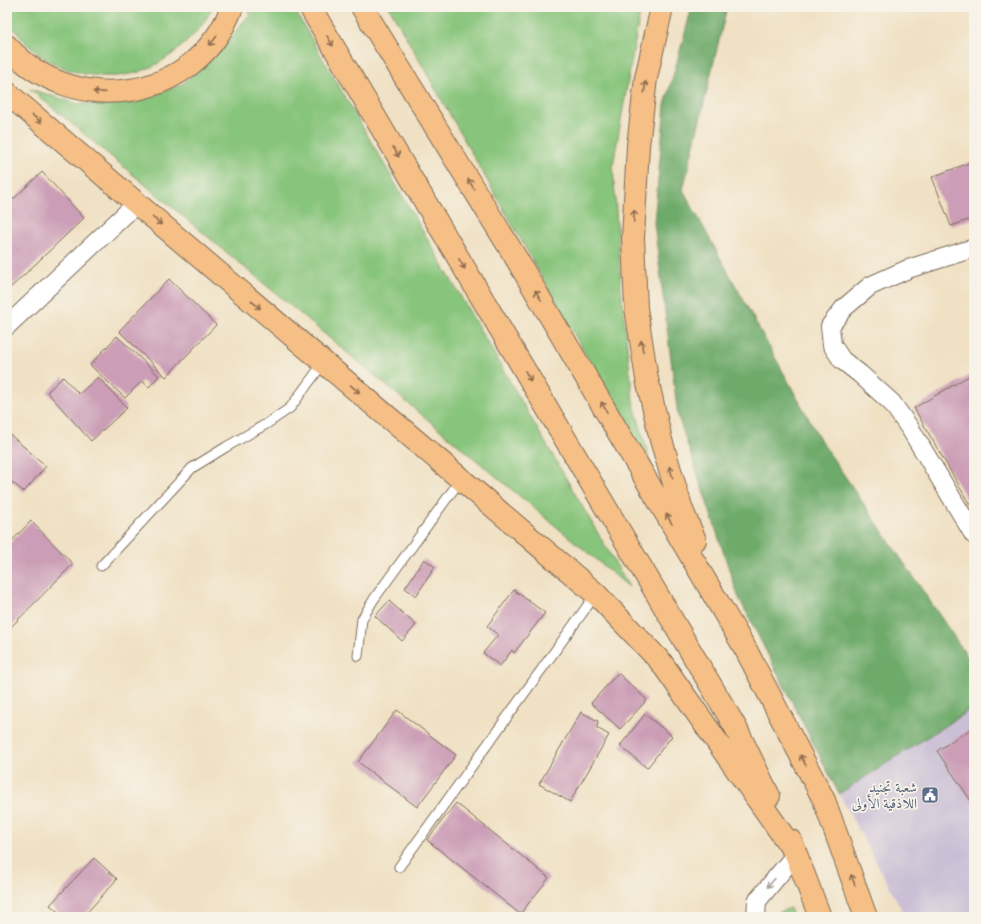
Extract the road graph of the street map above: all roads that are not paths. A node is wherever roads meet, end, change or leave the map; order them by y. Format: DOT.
graph roads {
  1 [pos="232,7"];
  2 [pos="310,7"];
  3 [pos="362,7"];
  4 [pos="662,7"];
  5 [pos="7,46"];
  6 [pos="7,93"];
  7 [pos="136,204"];
  8 [pos="974,248"];
  9 [pos="7,326"];
  10 [pos="324,362"];
  11 [pos="461,479"];
  12 [pos="974,535"];
  13 [pos="101,566"];
  14 [pos="596,594"];
  15 [pos="746,650"];
  16 [pos="358,656"];
  17 [pos="796,854"];
  18 [pos="399,867"];
  19 [pos="756,917"];
  20 [pos="820,917"];
  21 [pos="866,917"];
  1 -- 5 [label="highway, one-way"];
  2 -- 17 [label="highway, one-way"];
  15 -- 3 [label="highway, one-way"];
  15 -- 4 [label="highway, one-way"];
  6 -- 7 [label="highway, one-way"];
  7 -- 9 [label="street"];
  7 -- 10 [label="highway, one-way"];
  8 -- 12 [label="street"];
  10 -- 11 [label="highway, one-way"];
  10 -- 13 [label="lane"];
  11 -- 14 [label="highway"];
  11 -- 16 [label="lane"];
  14 -- 17 [label="highway"];
  14 -- 18 [label="lane"];
  21 -- 15 [label="highway, one-way"];
  17 -- 19 [label="street, one-way"];
  17 -- 20 [label="highway"];
}
